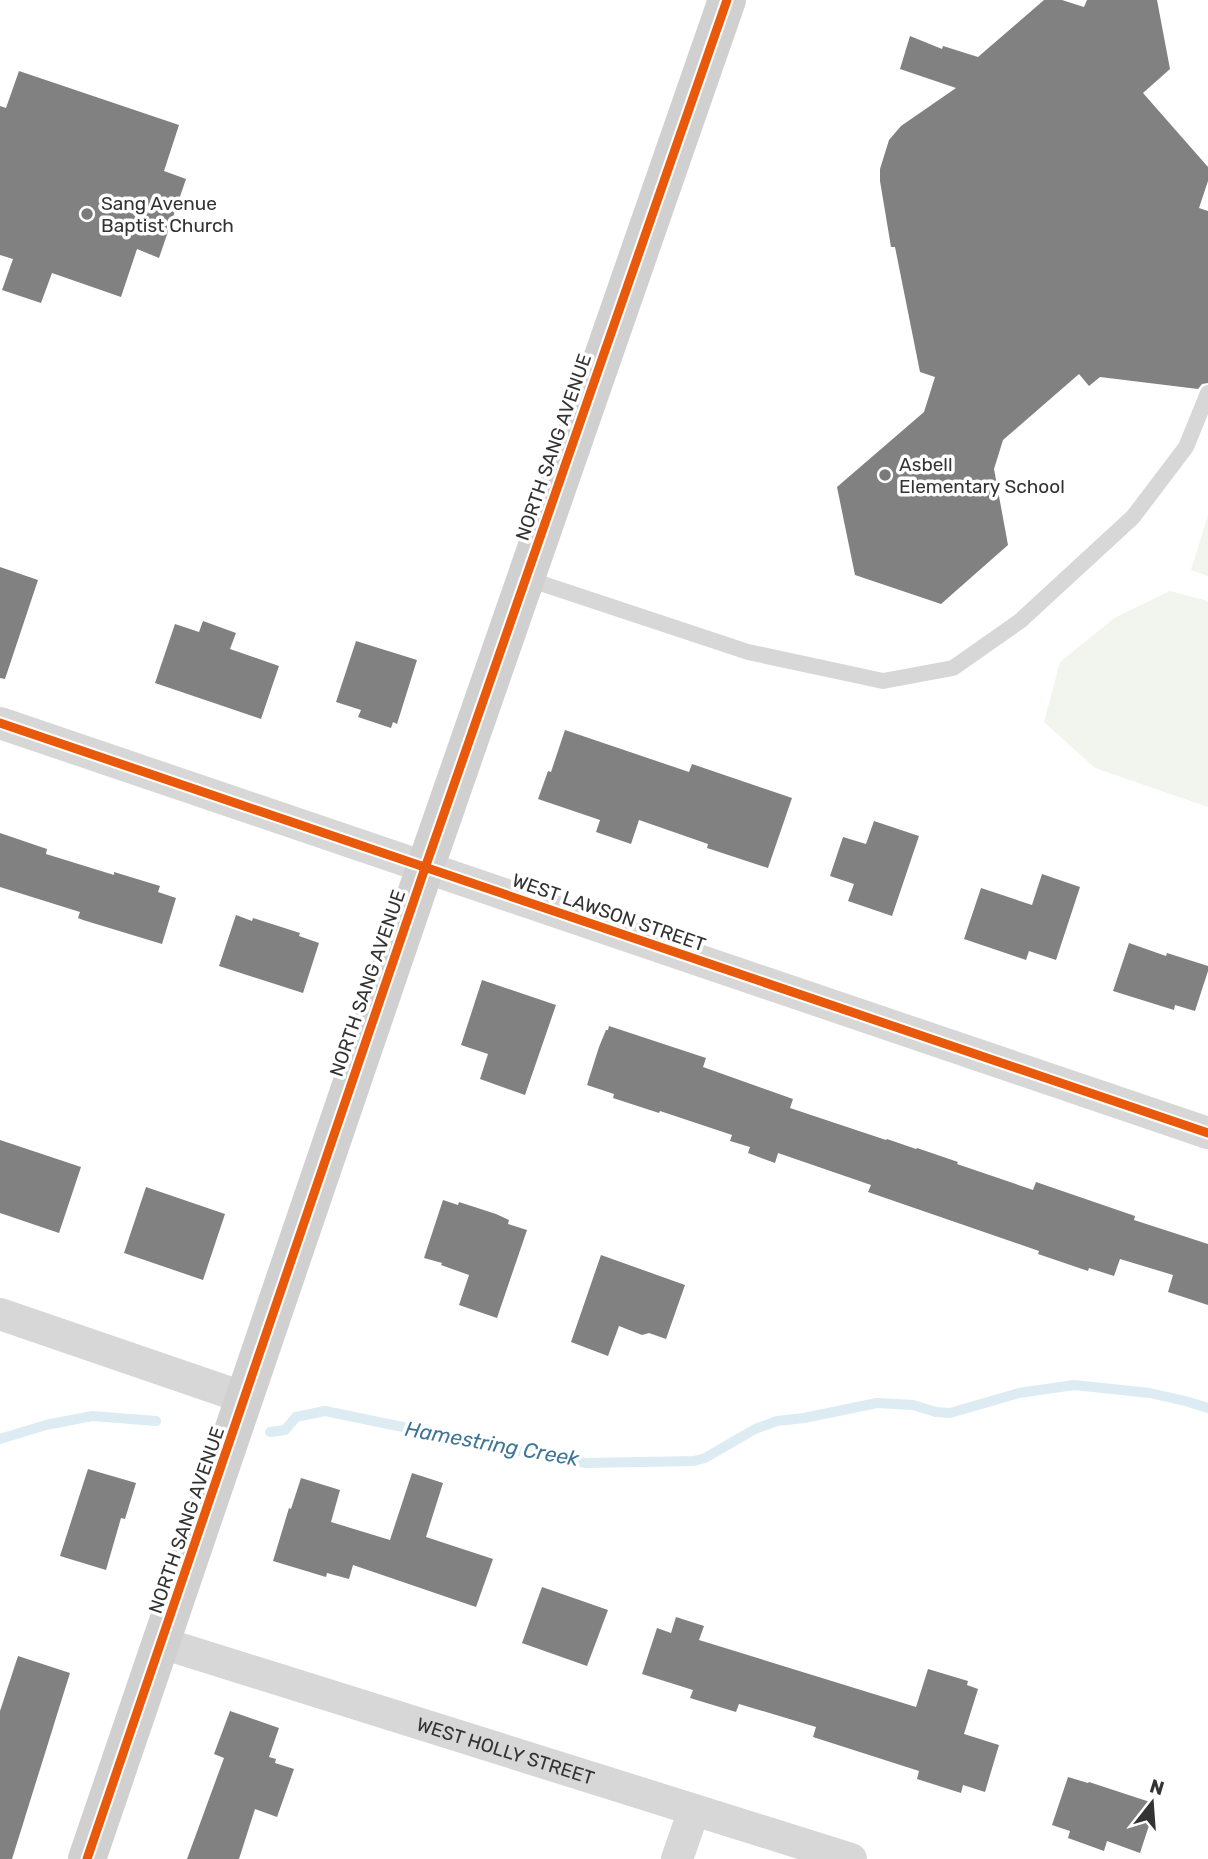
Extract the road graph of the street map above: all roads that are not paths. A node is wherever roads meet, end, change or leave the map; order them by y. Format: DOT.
graph roads {
  1 [pos="727,0"];
  2 [pos="1208,393"];
  3 [pos="525,578"];
  4 [pos="0,723"];
  5 [pos="425,868"];
  6 [pos="1208,1133"];
  7 [pos="0,1314"];
  8 [pos="246,1398"];
  9 [pos="162,1643"];
  10 [pos="694,1810"];
  11 [pos="87,1859"];
  12 [pos="677,1859"];
  13 [pos="850,1859"];
  1 -- 3 [label="street, NORTH SANG AVENUE"];
  2 -- 3 [label="lane"];
  3 -- 5 [label="street, NORTH SANG AVENUE"];
  4 -- 5 [label="street, WEST LAWSON STREET"];
  5 -- 6 [label="street, WEST LAWSON STREET"];
  5 -- 8 [label="street, NORTH SANG AVENUE"];
  7 -- 8 [label="street"];
  8 -- 9 [label="street, NORTH SANG AVENUE"];
  9 -- 10 [label="street, WEST HOLLY STREET"];
  9 -- 11 [label="street, NORTH SANG AVENUE"];
  10 -- 12 [label="street"];
  10 -- 13 [label="street, WEST HOLLY STREET"];
}
